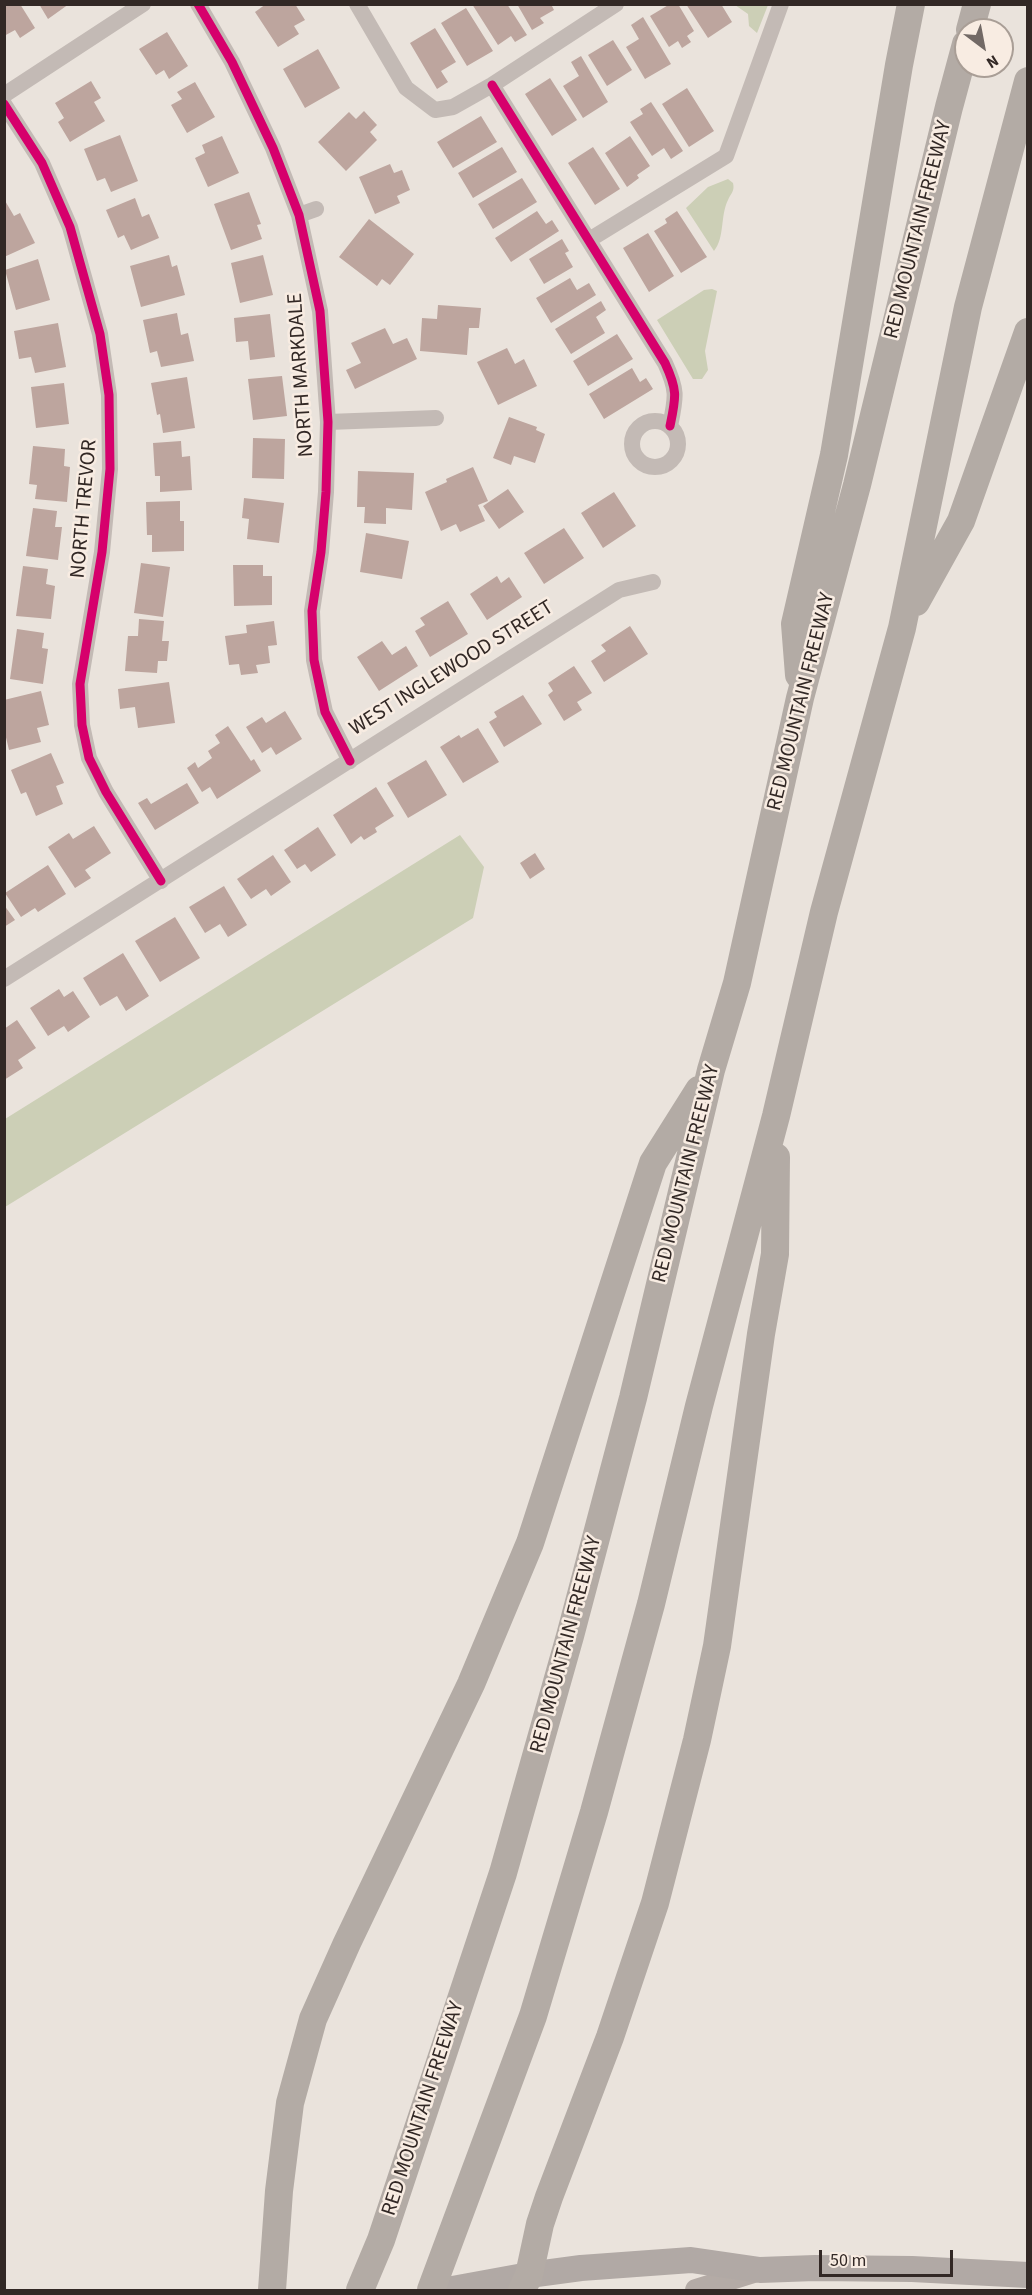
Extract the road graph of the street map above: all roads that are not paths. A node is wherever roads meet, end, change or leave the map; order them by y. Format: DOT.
graph roads {
  1 [pos="143,4"];
  2 [pos="198,4"];
  3 [pos="357,4"];
  4 [pos="616,4"];
  5 [pos="781,4"];
  6 [pos="911,4"];
  7 [pos="958,78"];
  8 [pos="1028,81"];
  9 [pos="492,85"];
  10 [pos="4,94"];
  11 [pos="4,104"];
  12 [pos="316,209"];
  13 [pos="299,215"];
  14 [pos="589,240"];
  15 [pos="1028,332"];
  16 [pos="436,418"];
  17 [pos="328,422"];
  18 [pos="670,426"];
  19 [pos="653,582"];
  20 [pos="902,628"];
  21 [pos="800,698"];
  22 [pos="350,761"];
  23 [pos="161,881"];
  24 [pos="4,979"];
  25 [pos="711,1070"];
  26 [pos="776,1116"];
  27 [pos="760,2270"];
  28 [pos="1028,2275"];
  29 [pos="526,2283"];
  30 [pos="272,2290"];
  31 [pos="360,2290"];
  32 [pos="431,2290"];
  33 [pos="447,2290"];
  34 [pos="696,2290"];
  1 -- 10 [label="street"];
  2 -- 13 [label="street, NORTH MARKDALE"];
  3 -- 9 [label="street"];
  4 -- 9 [label="street"];
  5 -- 14 [label="street"];
  6 -- 21 [label="highway"];
  7 -- 21 [label="highway, RED MOUNTAIN FREEWAY"];
  8 -- 20 [label="highway"];
  9 -- 14 [label="street"];
  11 -- 23 [label="street, NORTH TREVOR"];
  12 -- 13 [label="street"];
  13 -- 17 [label="street, NORTH MARKDALE"];
  14 -- 18 [label="street"];
  15 -- 20 [label="highway"];
  16 -- 17 [label="street"];
  17 -- 22 [label="street, NORTH MARKDALE"];
  19 -- 22 [label="street, WEST INGLEWOOD STREET"];
  20 -- 26 [label="highway"];
  21 -- 25 [label="highway, RED MOUNTAIN FREEWAY"];
  22 -- 23 [label="street, WEST INGLEWOOD STREET"];
  23 -- 24 [label="street, WEST INGLEWOOD STREET"];
  25 -- 30 [label="highway"];
  25 -- 31 [label="highway, RED MOUNTAIN FREEWAY"];
  26 -- 29 [label="highway"];
  26 -- 32 [label="highway"];
  27 -- 28 [label="main road"];
  27 -- 29 [label="main road"];
  27 -- 34 [label="main road"];
  29 -- 33 [label="main road"];
}
